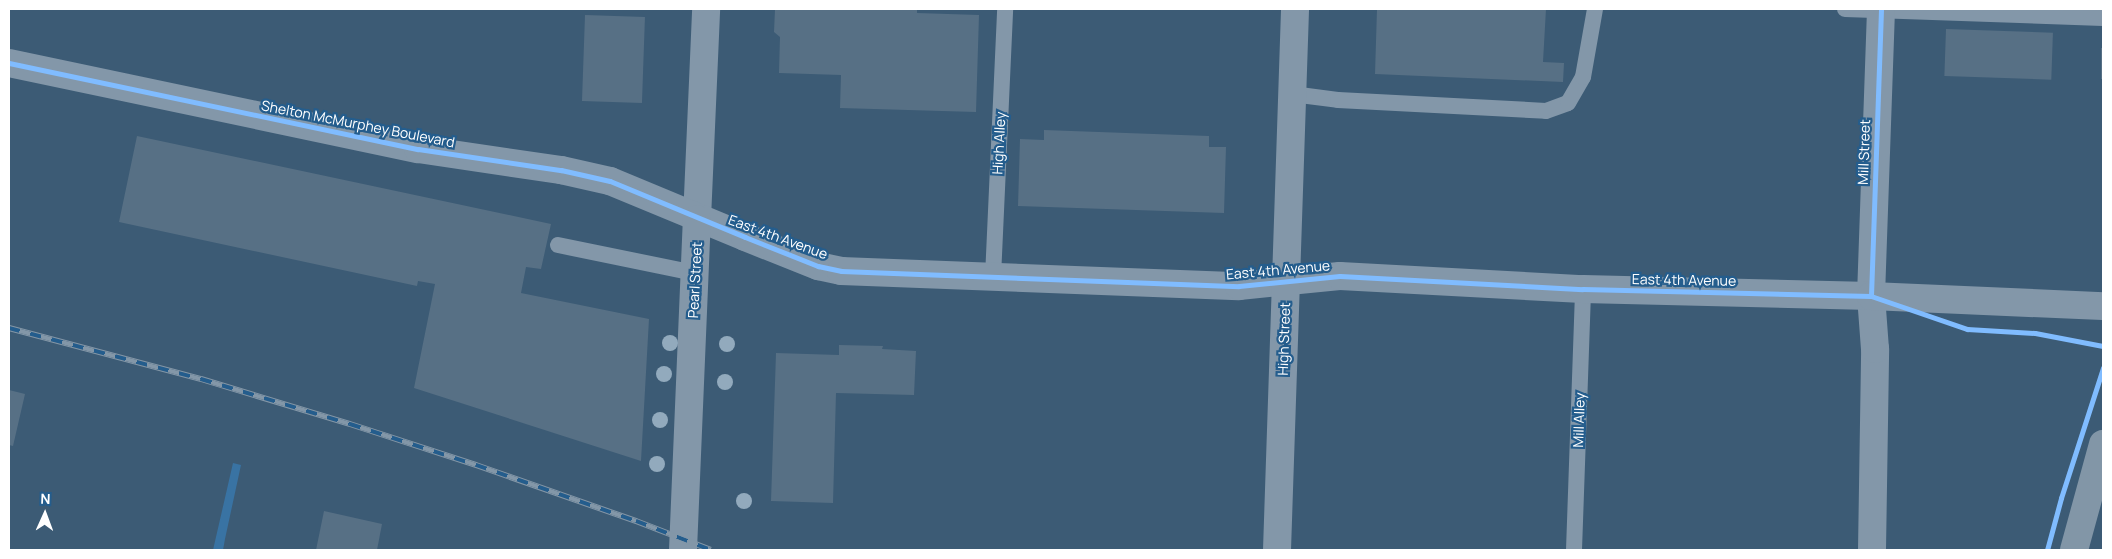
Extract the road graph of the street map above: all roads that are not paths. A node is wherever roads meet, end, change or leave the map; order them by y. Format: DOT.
graph roads {
  1 [pos="706,9"];
  2 [pos="1005,9"];
  3 [pos="1295,9"];
  4 [pos="1595,9"];
  5 [pos="1845,9"];
  6 [pos="1881,9"];
  7 [pos="2103,18"];
  8 [pos="9,63"];
  9 [pos="1292,94"];
  10 [pos="697,219"];
  11 [pos="558,245"];
  12 [pos="695,273"];
  13 [pos="993,277"];
  14 [pos="1286,282"];
  15 [pos="1583,289"];
  16 [pos="1871,296"];
  17 [pos="2103,306"];
  18 [pos="2103,444"];
  19 [pos="683,550"];
  20 [pos="1276,550"];
  21 [pos="1574,550"];
  22 [pos="1872,550"];
  23 [pos="2074,550"];
  1 -- 10 [label="street, Pearl Street"];
  2 -- 13 [label="lane, High Alley"];
  3 -- 9 [label="street, High Street"];
  4 -- 9 [label="lane"];
  5 -- 6 [label="lane"];
  6 -- 7 [label="lane"];
  6 -- 16 [label="street, Mill Street"];
  8 -- 10 [label="street, Shelton McMurphey Boulevard"];
  9 -- 14 [label="street, High Street"];
  10 -- 12 [label="street, Pearl Street"];
  10 -- 13 [label="street, East 4th Avenue"];
  11 -- 12 [label="lane"];
  12 -- 19 [label="street, Pearl Street"];
  13 -- 14 [label="street, East 4th Avenue"];
  14 -- 15 [label="street, East 4th Avenue"];
  14 -- 20 [label="street, High Street"];
  15 -- 16 [label="street, East 4th Avenue"];
  15 -- 21 [label="lane, Mill Alley"];
  16 -- 17 [label="street, East 4th Avenue"];
  16 -- 22 [label="street, Mill Street"];
  18 -- 23 [label="main road"];
}
